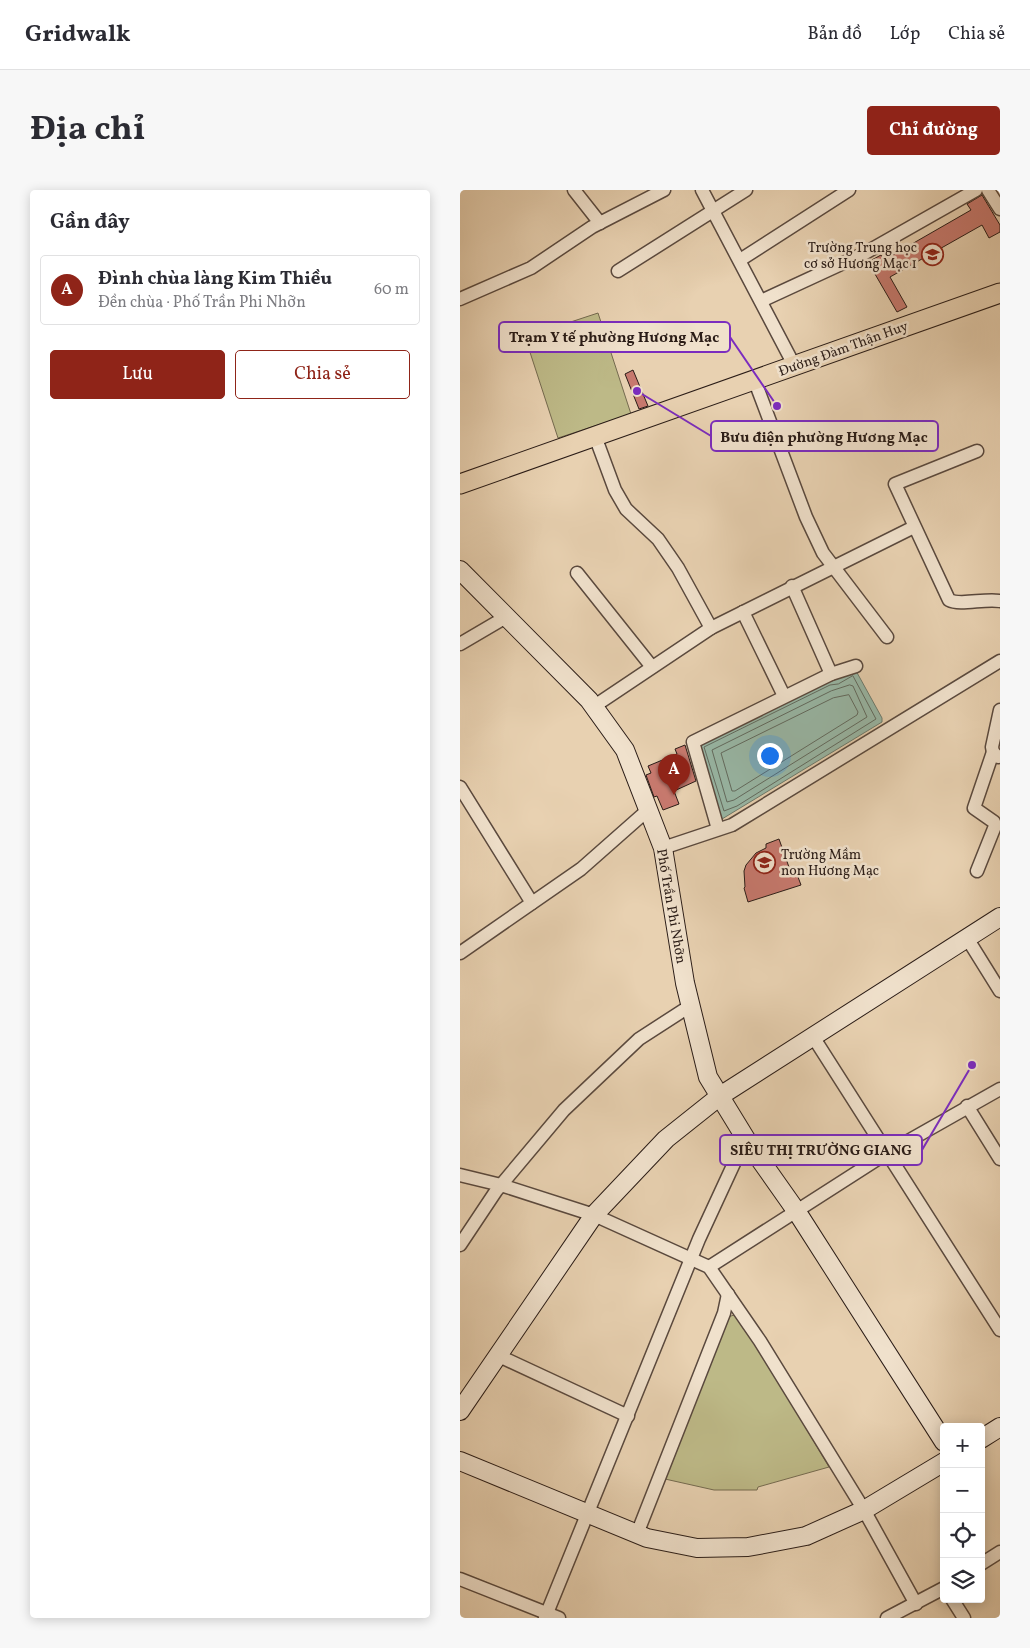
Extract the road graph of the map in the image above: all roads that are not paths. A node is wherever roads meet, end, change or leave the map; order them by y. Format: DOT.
graph roads {
  1 [pos="574,190"];
  2 [pos="664,190"];
  3 [pos="702,190"];
  4 [pos="746,190"];
  5 [pos="849,190"];
  6 [pos="976,190"];
  7 [pos="988,190"];
  8 [pos="1000,209"];
  9 [pos="714,211"];
  10 [pos="600,223"];
  11 [pos="740,260"];
  12 [pos="618,272"];
  13 [pos="1000,293"];
  14 [pos="460,299"];
  15 [pos="761,301"];
  16 [pos="794,365"];
  17 [pos="754,379"];
  18 [pos="595,436"];
  19 [pos="977,451"];
  20 [pos="460,484"];
  21 [pos="914,527"];
  22 [pos="834,567"];
  23 [pos="460,570"];
  24 [pos="577,573"];
  25 [pos="792,586"];
  26 [pos="1000,601"];
  27 [pos="743,612"];
  28 [pos="506,617"];
  29 [pos="711,628"];
  30 [pos="887,637"];
  31 [pos="460,644"];
  32 [pos="1000,661"];
  33 [pos="856,666"];
  34 [pos="652,668"];
  35 [pos="831,674"];
  36 [pos="784,696"];
  37 [pos="593,707"];
  38 [pos="1000,710"];
  39 [pos="996,755"];
  40 [pos="460,787"];
  41 [pos="649,809"];
  42 [pos="718,829"];
  43 [pos="664,848"];
  44 [pos="977,871"];
  45 [pos="532,903"];
  46 [pos="1000,917"];
  47 [pos="967,938"];
  48 [pos="460,953"];
  49 [pos="1000,991"];
  50 [pos="690,1006"];
  51 [pos="812,1035"];
  52 [pos="1000,1089"];
  53 [pos="720,1096"];
  54 [pos="967,1106"];
  55 [pos="749,1144"];
  56 [pos="887,1153"];
  57 [pos="1000,1159"];
  58 [pos="460,1175"];
  59 [pos="501,1185"];
  60 [pos="797,1212"];
  61 [pos="594,1215"];
  62 [pos="460,1246"];
  63 [pos="692,1261"];
  64 [pos="709,1268"];
  65 [pos="728,1294"];
  66 [pos="1000,1330"];
  67 [pos="499,1356"];
  68 [pos="460,1411"];
  69 [pos="628,1416"];
  70 [pos="1000,1427"];
  71 [pos="940,1436"];
  72 [pos="985,1436"];
  73 [pos="460,1461"];
  74 [pos="940,1464"];
  75 [pos="864,1510"];
  76 [pos="588,1514"];
  77 [pos="637,1534"];
  78 [pos="1000,1552"];
  79 [pos="985,1561"];
  80 [pos="460,1579"];
  81 [pos="940,1590"];
  82 [pos="955,1603"];
  83 [pos="916,1604"];
  84 [pos="546,1616"];
  85 [pos="559,1618"];
  86 [pos="887,1618"];
  87 [pos="964,1618"];
  1 -- 10 [label="street"];
  2 -- 10 [label="street"];
  3 -- 9 [label="street"];
  4 -- 9 [label="street"];
  5 -- 11 [label="street"];
  6 -- 15 [label="street"];
  7 -- 8 [label="street"];
  9 -- 11 [label="street"];
  9 -- 12 [label="street"];
  10 -- 14 [label="street"];
  11 -- 15 [label="street"];
  13 -- 16 [label="main road, Đường Đàm Thận Huy"];
  15 -- 16 [label="street"];
  16 -- 17 [label="main road, Đường Đàm Thận Huy"];
  17 -- 18 [label="main road, Đường Đàm Thận Huy"];
  17 -- 22 [label="street"];
  18 -- 20 [label="main road, Đường Đàm Thận Huy"];
  18 -- 29 [label="street"];
  19 -- 21 [label="street"];
  21 -- 22 [label="street"];
  21 -- 26 [label="street"];
  22 -- 25 [label="street"];
  22 -- 30 [label="street"];
  23 -- 28 [label="street, Phố Trần Phi Nhỡn"];
  24 -- 34 [label="street"];
  25 -- 27 [label="street"];
  25 -- 35 [label="street"];
  27 -- 29 [label="street"];
  27 -- 36 [label="street"];
  28 -- 31 [label="street"];
  28 -- 37 [label="street, Phố Trần Phi Nhỡn"];
  29 -- 34 [label="street"];
  32 -- 42 [label="street"];
  33 -- 35 [label="street"];
  34 -- 37 [label="street"];
  35 -- 36 [label="street"];
  36 -- 42 [label="street"];
  37 -- 41 [label="street, Phố Trần Phi Nhỡn"];
  38 -- 39 [label="street"];
  39 -- 44 [label="street"];
  40 -- 45 [label="street"];
  41 -- 43 [label="street, Phố Trần Phi Nhỡn"];
  41 -- 45 [label="street"];
  42 -- 43 [label="street"];
  43 -- 50 [label="street, Phố Trần Phi Nhỡn"];
  45 -- 48 [label="street"];
  46 -- 47 [label="street"];
  47 -- 49 [label="street"];
  47 -- 51 [label="street"];
  50 -- 53 [label="street, Phố Trần Phi Nhỡn"];
  50 -- 59 [label="street"];
  51 -- 53 [label="street"];
  51 -- 56 [label="street"];
  52 -- 54 [label="street"];
  53 -- 55 [label="street, Phố Trần Phi Nhỡn"];
  53 -- 61 [label="street"];
  54 -- 56 [label="street"];
  54 -- 57 [label="street"];
  55 -- 60 [label="street, Phố Trần Phi Nhỡn"];
  55 -- 63 [label="street"];
  56 -- 60 [label="street"];
  56 -- 66 [label="street"];
  58 -- 59 [label="street"];
  59 -- 61 [label="street"];
  59 -- 62 [label="street"];
  60 -- 64 [label="street"];
  60 -- 71 [label="street, Phố Trần Phi Nhỡn"];
  61 -- 63 [label="street"];
  61 -- 67 [label="street"];
  63 -- 64 [label="street"];
  63 -- 69 [label="street"];
  64 -- 65 [label="street"];
  65 -- 75 [label="street"];
  65 -- 77 [label="street"];
  67 -- 68 [label="street"];
  67 -- 69 [label="street"];
  69 -- 76 [label="street"];
  70 -- 72 [label="street"];
  73 -- 76 [label="street"];
  74 -- 75 [label="street"];
  75 -- 77 [label="street"];
  75 -- 83 [label="street"];
  76 -- 77 [label="street"];
  76 -- 84 [label="street"];
  78 -- 79 [label="street"];
  80 -- 84 [label="street"];
  81 -- 83 [label="street"];
  82 -- 87 [label="street"];
  83 -- 86 [label="street"];
  84 -- 85 [label="street"];
}
